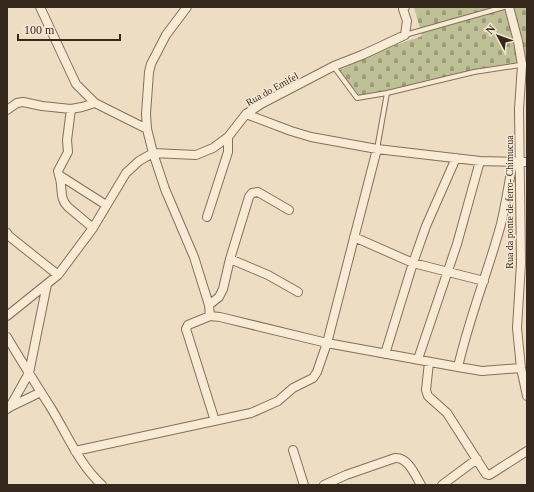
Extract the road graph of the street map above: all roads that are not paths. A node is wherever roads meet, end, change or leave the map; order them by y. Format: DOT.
graph roads {
  1 [pos="40,7"];
  2 [pos="187,7"];
  3 [pos="504,7"];
  4 [pos="509,7"];
  5 [pos="403,8"];
  6 [pos="405,35"];
  7 [pos="524,65"];
  8 [pos="334,66"];
  9 [pos="387,93"];
  10 [pos="95,103"];
  11 [pos="8,107"];
  12 [pos="71,109"];
  13 [pos="246,114"];
  14 [pos="147,129"];
  15 [pos="228,137"];
  16 [pos="377,149"];
  17 [pos="153,153"];
  18 [pos="456,158"];
  19 [pos="480,161"];
  20 [pos="520,161"];
  21 [pos="59,175"];
  22 [pos="106,205"];
  23 [pos="288,210"];
  24 [pos="207,217"];
  25 [pos="93,228"];
  26 [pos="7,232"];
  27 [pos="354,237"];
  28 [pos="230,259"];
  29 [pos="524,259"];
  30 [pos="413,262"];
  31 [pos="448,271"];
  32 [pos="58,275"];
  33 [pos="484,281"];
  34 [pos="47,284"];
  35 [pos="298,292"];
  36 [pos="209,305"];
  37 [pos="7,316"];
  38 [pos="210,316"];
  39 [pos="7,337"];
  40 [pos="327,343"];
  41 [pos="385,354"];
  42 [pos="418,359"];
  43 [pos="429,362"];
  44 [pos="458,367"];
  45 [pos="521,368"];
  46 [pos="29,373"];
  47 [pos="525,383"];
  48 [pos="41,392"];
  49 [pos="527,396"];
  50 [pos="9,408"];
  51 [pos="215,421"];
  52 [pos="293,450"];
  53 [pos="75,451"];
  54 [pos="527,452"];
  55 [pos="477,459"];
  56 [pos="102,485"];
  57 [pos="304,485"];
  58 [pos="324,485"];
  59 [pos="421,485"];
  60 [pos="442,485"];
  1 -- 10 [label="street"];
  2 -- 14 [label="street"];
  3 -- 6 [label="lane"];
  4 -- 7 [label="street, Rua da ponte de ferro- Chimucua"];
  5 -- 6 [label="street"];
  6 -- 8 [label="street, Rua do Emifel"];
  7 -- 9 [label="lane"];
  7 -- 20 [label="street, Rua da ponte de ferro- Chimucua"];
  8 -- 9 [label="lane"];
  8 -- 13 [label="street, Rua do Emifel"];
  9 -- 16 [label="lane"];
  10 -- 12 [label="street"];
  10 -- 14 [label="street"];
  11 -- 12 [label="street"];
  12 -- 21 [label="street"];
  13 -- 15 [label="street, Rua do Emifel"];
  13 -- 16 [label="street"];
  14 -- 17 [label="street"];
  15 -- 17 [label="street, Rua do Emifel"];
  15 -- 24 [label="street"];
  16 -- 18 [label="street"];
  16 -- 27 [label="street"];
  17 -- 22 [label="street"];
  17 -- 36 [label="street"];
  18 -- 19 [label="street"];
  18 -- 30 [label="street"];
  19 -- 20 [label="street"];
  19 -- 31 [label="street"];
  20 -- 29 [label="street, Rua da ponte de ferro- Chimucua"];
  20 -- 33 [label="street"];
  21 -- 22 [label="street"];
  21 -- 25 [label="street"];
  22 -- 25 [label="street"];
  23 -- 28 [label="street"];
  25 -- 32 [label="street"];
  26 -- 32 [label="street"];
  27 -- 30 [label="street"];
  27 -- 40 [label="street"];
  28 -- 35 [label="street"];
  28 -- 36 [label="street"];
  29 -- 45 [label="street, Rua da ponte de ferro- Chimucua"];
  30 -- 31 [label="street"];
  30 -- 41 [label="street"];
  31 -- 33 [label="street"];
  31 -- 42 [label="street"];
  32 -- 34 [label="street"];
  33 -- 44 [label="street"];
  34 -- 37 [label="street"];
  34 -- 46 [label="street"];
  36 -- 38 [label="street"];
  38 -- 40 [label="street"];
  38 -- 51 [label="street"];
  39 -- 46 [label="street"];
  40 -- 41 [label="street"];
  40 -- 51 [label="street"];
  41 -- 42 [label="street"];
  42 -- 43 [label="street"];
  43 -- 44 [label="street"];
  43 -- 55 [label="street"];
  44 -- 45 [label="street"];
  45 -- 47 [label="street, Rua da ponte de ferro- Chimucua"];
  46 -- 48 [label="street"];
  46 -- 50 [label="street"];
  47 -- 49 [label="street, Rua da ponte de ferro- Chimucua"];
  48 -- 50 [label="street"];
  48 -- 53 [label="street"];
  51 -- 53 [label="street"];
  52 -- 57 [label="street"];
  53 -- 56 [label="street"];
  54 -- 55 [label="street"];
  55 -- 60 [label="street"];
  58 -- 59 [label="street"];
}
